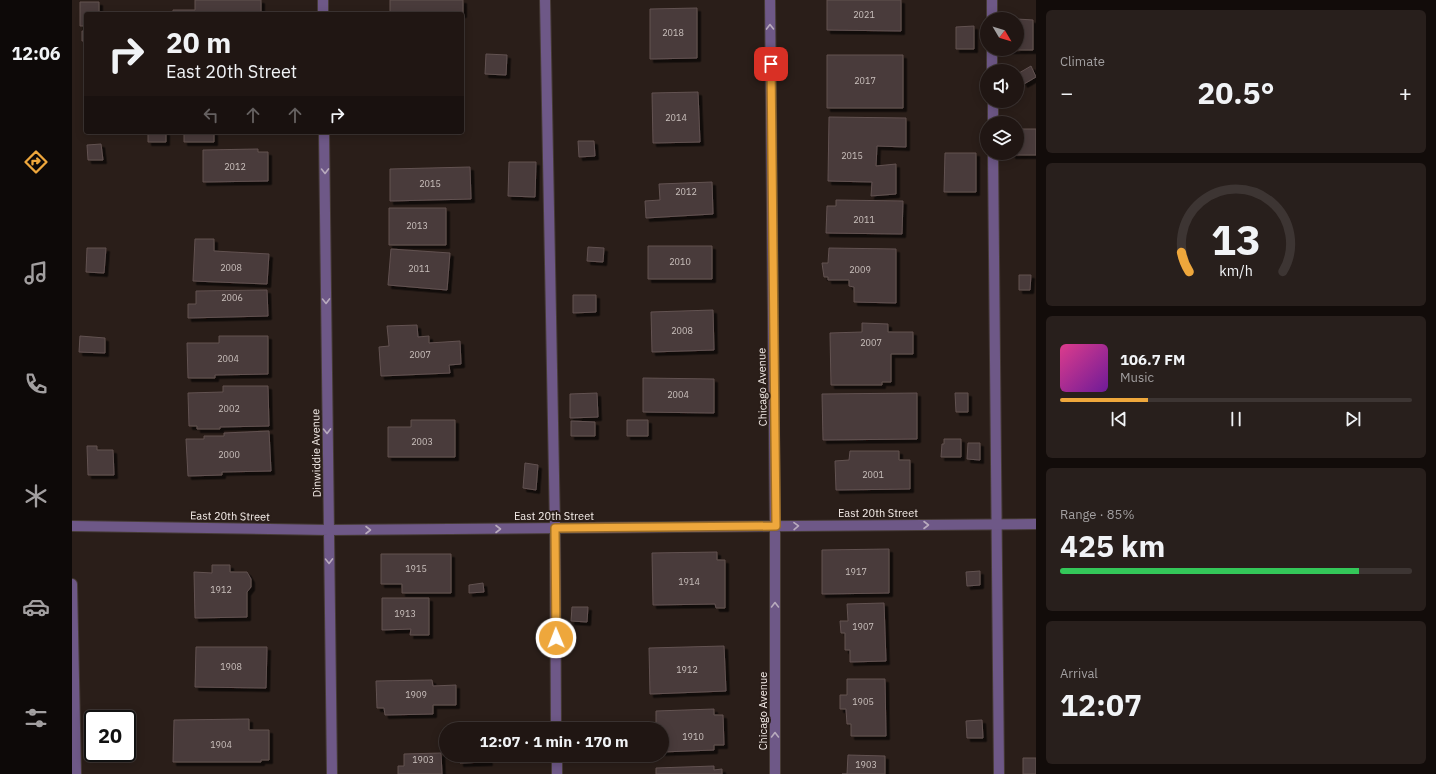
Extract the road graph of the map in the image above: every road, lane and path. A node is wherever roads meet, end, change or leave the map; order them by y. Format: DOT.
graph roads {
  1 [pos="323,0"];
  2 [pos="545,0"];
  3 [pos="770,0"];
  4 [pos="992,0"];
  5 [pos="323,12"];
  6 [pos="992,12"];
  7 [pos="324,134"];
  8 [pos="993,160"];
  9 [pos="996,524"];
  10 [pos="1036,524"];
  11 [pos="72,526"];
  12 [pos="776,526"];
  13 [pos="555,528"];
  14 [pos="329,530"];
  15 [pos="72,584"];
  16 [pos="556,722"];
  17 [pos="556,762"];
  18 [pos="76,774"];
  19 [pos="332,774"];
  20 [pos="557,774"];
  21 [pos="775,774"];
  22 [pos="999,774"];
  1 -- 5 [label="street"];
  2 -- 13 [label="street"];
  12 -- 3 [label="street, Chicago Avenue, one-way"];
  4 -- 6 [label="street"];
  7 -- 14 [label="street, Dinwiddie Avenue, one-way"];
  8 -- 9 [label="street"];
  9 -- 10 [label="street, East 20th Street"];
  12 -- 9 [label="street, East 20th Street, one-way"];
  9 -- 22 [label="street"];
  11 -- 14 [label="street, East 20th Street"];
  12 -- 13 [label="street, East 20th Street"];
  21 -- 12 [label="street, Chicago Avenue, one-way"];
  14 -- 13 [label="street, East 20th Street, one-way"];
  13 -- 16 [label="street"];
  14 -- 19 [label="street, Dinwiddie Avenue, one-way"];
  15 -- 18 [label="street"];
  17 -- 20 [label="street"];
}
